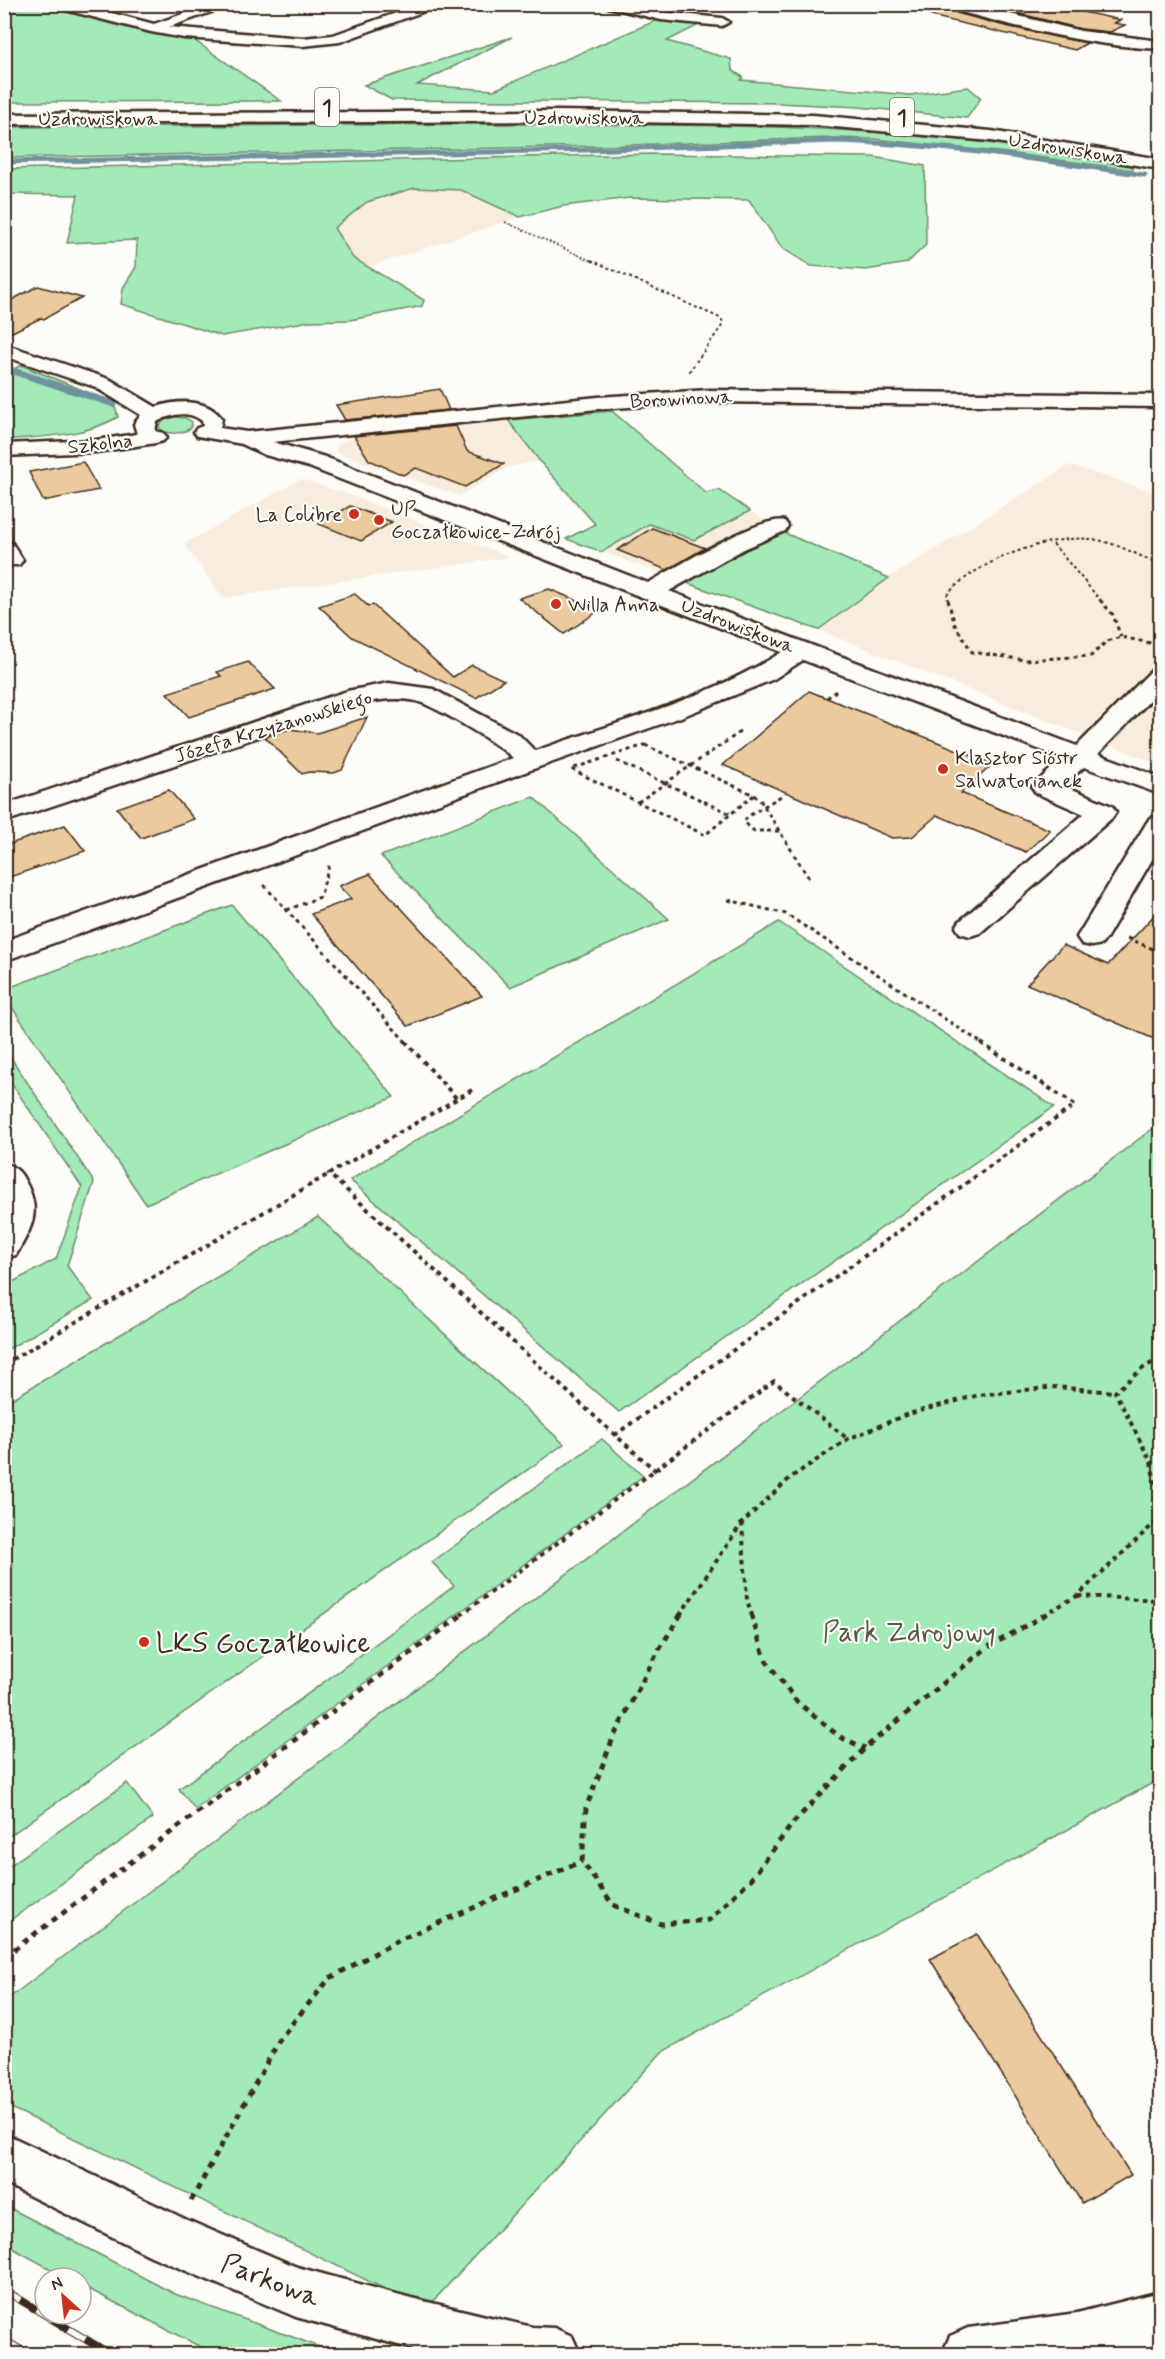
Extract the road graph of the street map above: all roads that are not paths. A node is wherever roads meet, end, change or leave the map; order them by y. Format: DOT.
graph roads {
  1 [pos="59,4"];
  2 [pos="227,4"];
  3 [pos="437,4"];
  4 [pos="613,4"];
  5 [pos="952,4"];
  6 [pos="722,22"];
  7 [pos="151,28"];
  8 [pos="1161,30"];
  9 [pos="1135,43"];
  10 [pos="1161,45"];
  11 [pos="4,109"];
  12 [pos="4,119"];
  13 [pos="1161,153"];
  14 [pos="1161,164"];
  15 [pos="4,350"];
  16 [pos="1161,401"];
  17 [pos="176,428"];
  18 [pos="326,430"];
  19 [pos="279,434"];
  20 [pos="247,438"];
  21 [pos="4,450"];
  22 [pos="311,455"];
  23 [pos="777,526"];
  24 [pos="652,591"];
  25 [pos="803,650"];
  26 [pos="1161,676"];
  27 [pos="1081,756"];
  28 [pos="530,761"];
  29 [pos="1161,786"];
  30 [pos="4,814"];
  31 [pos="1161,824"];
  32 [pos="970,927"];
  33 [pos="1092,938"];
  34 [pos="4,952"];
  35 [pos="4,1175"];
  36 [pos="4,1246"];
  37 [pos="4,2157"];
  38 [pos="1161,2318"];
  39 [pos="1065,2347"];
  40 [pos="554,2355"];
  41 [pos="968,2355"];
  1 -- 7 [label="street"];
  2 -- 7 [label="street"];
  3 -- 7 [label="street"];
  4 -- 6 [label="street"];
  5 -- 9 [label="street"];
  8 -- 9 [label="street"];
  9 -- 10 [label="street"];
  11 -- 13 [label="street, Uzdrowiskowa / 1"];
  12 -- 14 [label="street, Uzdrowiskowa / 1"];
  15 -- 17 [label="street"];
  16 -- 18 [label="street, Borowinowa"];
  17 -- 19 [label="street"];
  17 -- 20 [label="street, Borowinowa"];
  17 -- 21 [label="street, Szkolna"];
  18 -- 19 [label="street, Borowinowa"];
  18 -- 22 [label="street"];
  19 -- 20 [label="street, Borowinowa"];
  19 -- 22 [label="street, Uzdrowiskowa"];
  20 -- 22 [label="street, Uzdrowiskowa"];
  22 -- 24 [label="street, Uzdrowiskowa"];
  23 -- 24 [label="street"];
  24 -- 25 [label="street, Uzdrowiskowa"];
  25 -- 27 [label="street, Uzdrowiskowa"];
  25 -- 28 [label="street"];
  26 -- 27 [label="street"];
  27 -- 29 [label="street, Uzdrowiskowa"];
  27 -- 32 [label="street"];
  28 -- 30 [label="street, Józefa Krzyżanowskiego"];
  28 -- 34 [label="street"];
  31 -- 33 [label="street"];
  35 -- 36 [label="street"];
  37 -- 40 [label="street, Parkowa"];
  38 -- 39 [label="street"];
  39 -- 41 [label="street"];
}
